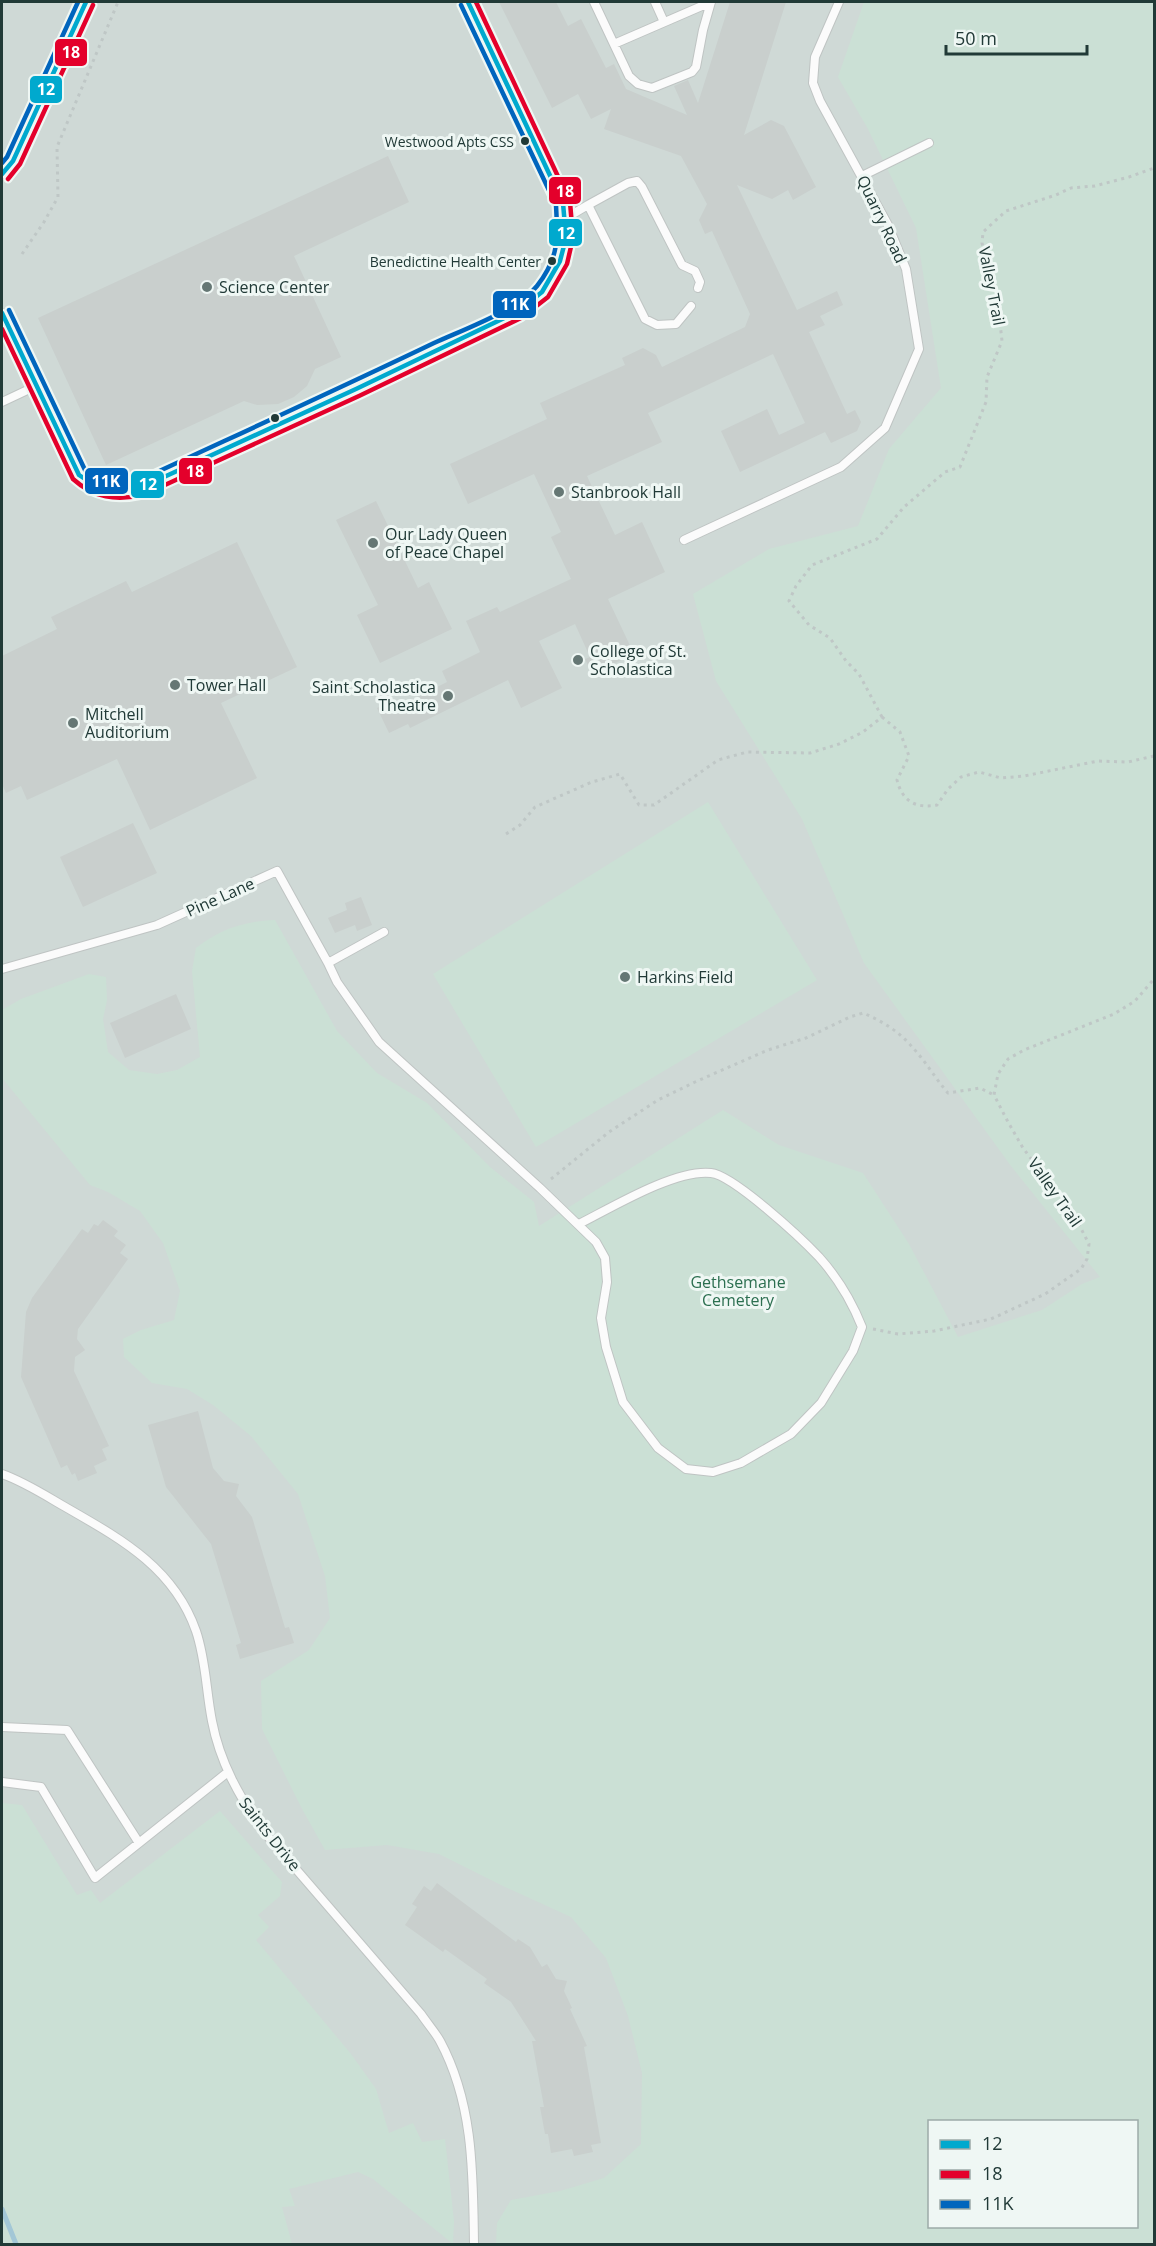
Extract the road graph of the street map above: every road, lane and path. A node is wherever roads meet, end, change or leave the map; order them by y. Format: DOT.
graph roads {
  1 [pos="86,2"];
  2 [pos="118,2"];
  3 [pos="468,2"];
  4 [pos="594,2"];
  5 [pos="655,2"];
  6 [pos="711,2"];
  7 [pos="839,2"];
  8 [pos="664,22"];
  9 [pos="614,44"];
  10 [pos="929,143"];
  11 [pos="1155,168"];
  12 [pos="2,174"];
  13 [pos="862,176"];
  14 [pos="588,205"];
  15 [pos="566,218"];
  16 [pos="22,254"];
  17 [pos="698,288"];
  18 [pos="691,306"];
  19 [pos="2,317"];
  20 [pos="36,386"];
  21 [pos="2,402"];
  22 [pos="684,540"];
  23 [pos="882,717"];
  24 [pos="1155,756"];
  25 [pos="506,834"];
  26 [pos="384,932"];
  27 [pos="328,963"];
  28 [pos="2,969"];
  29 [pos="1155,979"];
  30 [pos="994,1095"];
  31 [pos="540,1188"];
  32 [pos="579,1224"];
  33 [pos="862,1327"];
  34 [pos="2,1474"];
  35 [pos="2,1727"];
  36 [pos="228,1772"];
  37 [pos="2,1782"];
  38 [pos="139,1843"];
  39 [pos="474,2244"];
  1 -- 12 [label="lane"];
  2 -- 16 [label="path"];
  3 -- 15 [label="lane"];
  4 -- 9 [label="lane"];
  5 -- 8 [label="lane"];
  6 -- 8 [label="lane"];
  6 -- 9 [label="lane"];
  7 -- 13 [label="lane, Quarry Road"];
  8 -- 9 [label="lane"];
  10 -- 13 [label="lane"];
  11 -- 23 [label="path, Valley Trail"];
  13 -- 22 [label="lane, Quarry Road"];
  14 -- 15 [label="lane"];
  14 -- 17 [label="lane"];
  14 -- 18 [label="lane"];
  15 -- 20 [label="lane"];
  19 -- 20 [label="lane"];
  20 -- 21 [label="lane"];
  23 -- 24 [label="path"];
  23 -- 25 [label="path"];
  26 -- 27 [label="lane"];
  27 -- 28 [label="lane, Pine Lane"];
  27 -- 31 [label="lane"];
  29 -- 30 [label="path"];
  30 -- 31 [label="path"];
  30 -- 33 [label="path, Valley Trail"];
  31 -- 32 [label="lane"];
  32 -- 33 [label="lane"];
  32 -- 33 [label="lane"];
  34 -- 36 [label="lane, Saints Drive"];
  35 -- 38 [label="lane"];
  36 -- 38 [label="lane"];
  36 -- 39 [label="lane, Saints Drive"];
  37 -- 38 [label="lane"];
}
